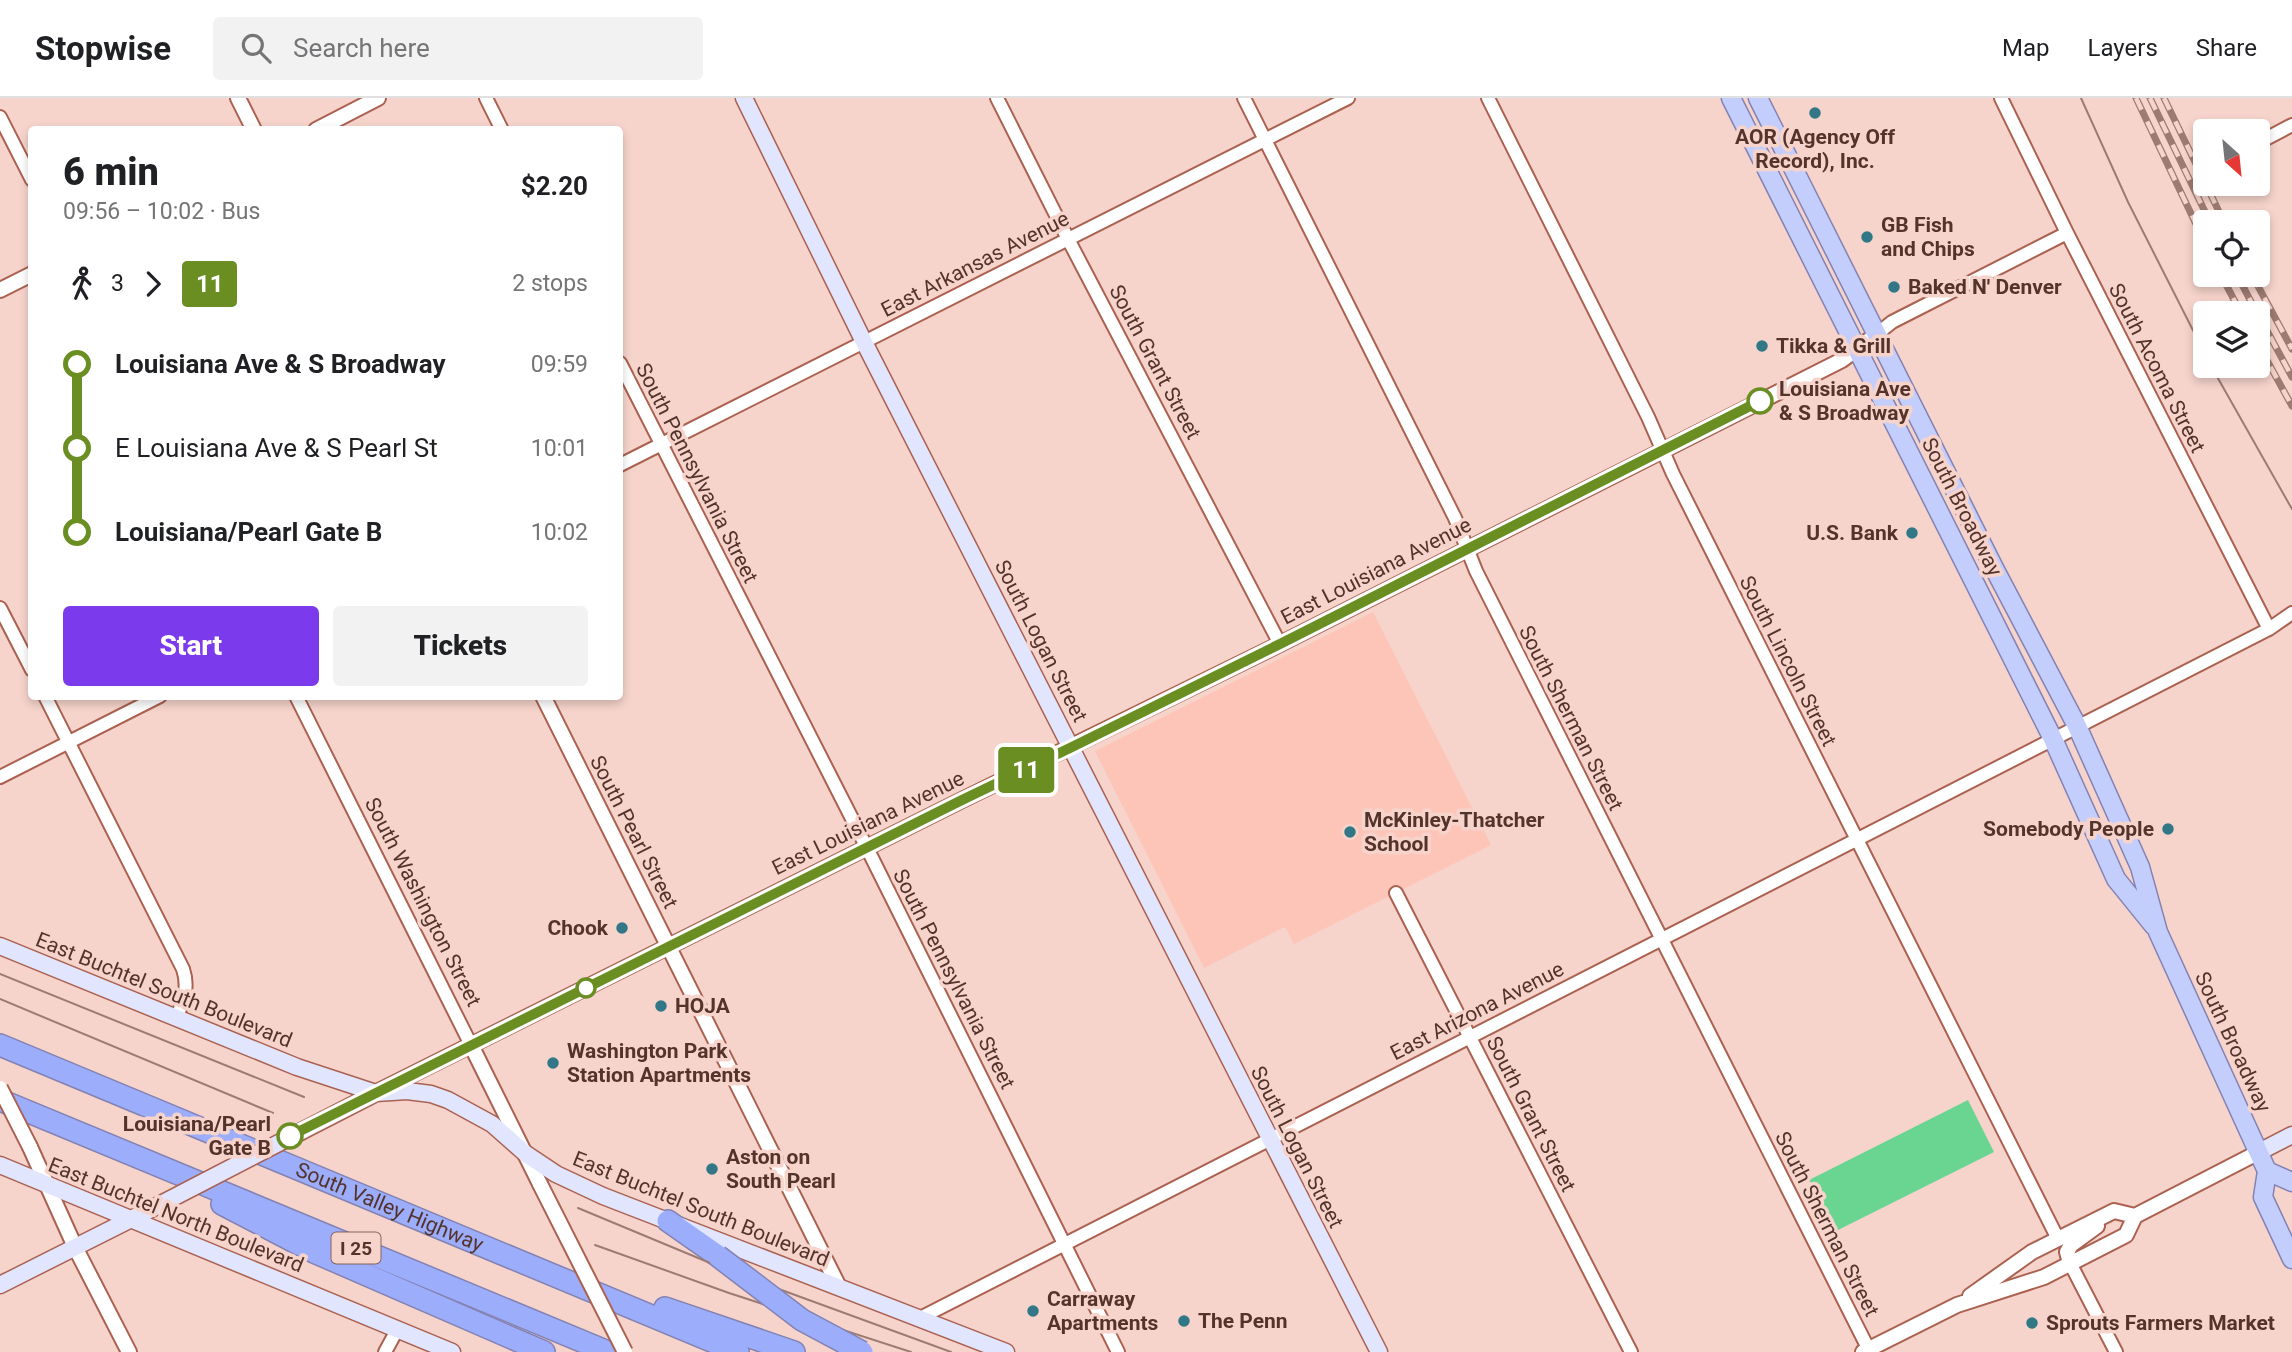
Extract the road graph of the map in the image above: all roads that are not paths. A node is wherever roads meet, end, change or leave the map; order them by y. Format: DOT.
graph roads {
  1 [pos="238,98"];
  2 [pos="379,98"];
  3 [pos="486,98"];
  4 [pos="744,98"];
  5 [pos="997,98"];
  6 [pos="1244,98"];
  7 [pos="1348,98"];
  8 [pos="1488,98"];
  9 [pos="1731,98"];
  10 [pos="1758,98"];
  11 [pos="2001,98"];
  12 [pos="0,117"];
  13 [pos="2292,125"];
  14 [pos="252,126"];
  15 [pos="324,126"];
  16 [pos="500,126"];
  17 [pos="2270,137"];
  18 [pos="1265,140"];
  19 [pos="28,172"];
  20 [pos="2067,233"];
  21 [pos="1068,239"];
  22 [pos="28,276"];
  23 [pos="0,290"];
  24 [pos="864,342"];
  25 [pos="1867,342"];
  26 [pos="623,369"];
  27 [pos="661,444"];
  28 [pos="1662,450"];
  29 [pos="623,463"];
  30 [pos="1468,548"];
  31 [pos="0,608"];
  32 [pos="2292,613"];
  33 [pos="2269,629"];
  34 [pos="1280,644"];
  35 [pos="28,662"];
  36 [pos="47,700"];
  37 [pos="152,700"];
  38 [pos="298,700"];
  39 [pos="545,700"];
  40 [pos="2077,726"];
  41 [pos="2053,739"];
  42 [pos="68,743"];
  43 [pos="1072,747"];
  44 [pos="0,777"];
  45 [pos="1856,839"];
  46 [pos="867,848"];
  47 [pos="1396,893"];
  48 [pos="2158,932"];
  49 [pos="1661,938"];
  50 [pos="0,946"];
  51 [pos="669,947"];
  52 [pos="176,1018"];
  53 [pos="1469,1037"];
  54 [pos="0,1045"];
  55 [pos="471,1045"];
  56 [pos="0,1088"];
  57 [pos="376,1093"];
  58 [pos="0,1100"];
  59 [pos="2292,1135"];
  60 [pos="1269,1139"];
  61 [pos="105,1143"];
  62 [pos="2259,1152"];
  63 [pos="526,1154"];
  64 [pos="0,1165"];
  65 [pos="2267,1171"];
  66 [pos="2292,1182"];
  67 [pos="44,1183"];
  68 [pos="2114,1211"];
  69 [pos="2135,1216"];
  70 [pos="132,1219"];
  71 [pos="668,1221"];
  72 [pos="2058,1239"];
  73 [pos="1065,1243"];
  74 [pos="75,1247"];
  75 [pos="494,1250"];
  76 [pos="2292,1259"];
  77 [pos="2070,1264"];
  78 [pos="0,1284"];
  79 [pos="839,1287"];
  80 [pos="1957,1305"];
  81 [pos="920,1318"];
  82 [pos="397,1330"];
  83 [pos="1867,1351"];
  84 [pos="129,1352"];
  85 [pos="385,1352"];
  86 [pos="452,1352"];
  87 [pos="544,1352"];
  88 [pos="608,1352"];
  89 [pos="625,1352"];
  90 [pos="738,1352"];
  91 [pos="794,1352"];
  92 [pos="862,1352"];
  93 [pos="1006,1352"];
  94 [pos="1118,1352"];
  95 [pos="1379,1352"];
  96 [pos="1631,1352"];
  97 [pos="2116,1352"];
  1 -- 14 [label="street"];
  2 -- 15 [label="street"];
  3 -- 16 [label="street"];
  4 -- 24 [label="main road, South Logan Street"];
  5 -- 21 [label="street, South Grant Street"];
  6 -- 18 [label="street, South Sherman Street"];
  7 -- 18 [label="street, East Arkansas Avenue"];
  8 -- 28 [label="street, South Lincoln Street"];
  9 -- 25 [label="main road, South Broadway"];
  10 -- 25 [label="main road, South Broadway"];
  11 -- 20 [label="street, South Acoma Street"];
  12 -- 19 [label="street"];
  13 -- 17 [label="street"];
  18 -- 21 [label="street, East Arkansas Avenue"];
  18 -- 30 [label="street, South Sherman Street"];
  20 -- 25 [label="street"];
  20 -- 33 [label="street, South Acoma Street"];
  21 -- 24 [label="street, East Arkansas Avenue"];
  21 -- 34 [label="street, South Grant Street"];
  22 -- 23 [label="street"];
  24 -- 27 [label="street, East Arkansas Avenue"];
  24 -- 43 [label="main road, South Logan Street"];
  25 -- 28 [label="street, East Louisiana Avenue"];
  25 -- 40 [label="main road, South Broadway"];
  25 -- 41 [label="main road, South Broadway"];
  26 -- 27 [label="street, South Pennsylvania Street"];
  27 -- 29 [label="street, East Arkansas Avenue"];
  27 -- 46 [label="street, South Pennsylvania Street"];
  28 -- 30 [label="street, East Louisiana Avenue"];
  28 -- 45 [label="street, South Lincoln Street"];
  30 -- 34 [label="street, East Louisiana Avenue"];
  30 -- 49 [label="street, South Sherman Street"];
  31 -- 35 [label="street"];
  32 -- 33 [label="street"];
  33 -- 40 [label="street, East Arizona Avenue"];
  34 -- 43 [label="street, East Louisiana Avenue"];
  36 -- 42 [label="street"];
  37 -- 42 [label="street"];
  38 -- 55 [label="street, South Washington Street"];
  39 -- 51 [label="street, South Pearl Street"];
  40 -- 41 [label="street, East Arizona Avenue"];
  40 -- 48 [label="main road, South Broadway"];
  41 -- 45 [label="street, East Arizona Avenue"];
  41 -- 48 [label="main road, South Broadway"];
  42 -- 44 [label="street"];
  42 -- 52 [label="street"];
  43 -- 46 [label="street, East Louisiana Avenue"];
  43 -- 60 [label="main road, South Logan Street"];
  45 -- 49 [label="street, East Arizona Avenue"];
  45 -- 72 [label="street, South Lincoln Street"];
  46 -- 51 [label="street, East Louisiana Avenue"];
  46 -- 73 [label="street, South Pennsylvania Street"];
  47 -- 53 [label="street, South Grant Street"];
  48 -- 62 [label="main road, South Broadway"];
  49 -- 53 [label="street, East Arizona Avenue"];
  49 -- 83 [label="street, South Sherman Street"];
  50 -- 52 [label="main road, East Buchtel South Boulevard"];
  51 -- 55 [label="street, East Louisiana Avenue"];
  51 -- 79 [label="street, South Pearl Street"];
  52 -- 57 [label="main road, East Buchtel South Boulevard"];
  53 -- 60 [label="street, East Arizona Avenue"];
  53 -- 96 [label="street, South Grant Street"];
  54 -- 75 [label="highway, South Valley Highway / I 25"];
  55 -- 57 [label="street, East Louisiana Avenue"];
  55 -- 63 [label="street, South Washington Street"];
  56 -- 67 [label="street, bridge"];
  57 -- 63 [label="main road, East Buchtel South Boulevard"];
  57 -- 70 [label="main road, East Louisiana Avenue, bridge"];
  58 -- 61 [label="highway, I 25"];
  59 -- 62 [label="main road"];
  60 -- 73 [label="street, East Arizona Avenue"];
  60 -- 95 [label="main road, South Logan Street"];
  61 -- 87 [label="highway"];
  61 -- 88 [label="highway, I 25"];
  62 -- 65 [label="main road, South Broadway"];
  62 -- 69 [label="street"];
  63 -- 71 [label="main road, East Buchtel South Boulevard"];
  63 -- 89 [label="street, South Washington Street, bridge"];
  64 -- 67 [label="main road, East Buchtel North Boulevard"];
  65 -- 66 [label="main road"];
  65 -- 76 [label="main road, South Broadway"];
  67 -- 70 [label="main road, East Buchtel North Boulevard"];
  67 -- 74 [label="street"];
  68 -- 69 [label="street"];
  68 -- 72 [label="street"];
  68 -- 77 [label="street"];
  69 -- 77 [label="street"];
  70 -- 74 [label="main road, East Louisiana Avenue"];
  70 -- 82 [label="main road, East Buchtel North Boulevard"];
  71 -- 79 [label="main road, East Buchtel South Boulevard"];
  71 -- 92 [label="highway, bridge"];
  72 -- 80 [label="street"];
  73 -- 81 [label="street, East Arizona Avenue"];
  73 -- 94 [label="street, South Pennsylvania Street"];
  74 -- 78 [label="main road, East Louisiana Avenue"];
  74 -- 84 [label="street"];
  75 -- 90 [label="highway, South Valley Highway / I 25"];
  75 -- 91 [label="highway"];
  77 -- 80 [label="street"];
  77 -- 97 [label="street"];
  79 -- 81 [label="main road, East Buchtel South Boulevard"];
  80 -- 83 [label="street"];
  81 -- 93 [label="main road, East Buchtel South Boulevard"];
  82 -- 85 [label="street"];
  82 -- 86 [label="main road, East Buchtel North Boulevard"];
}
